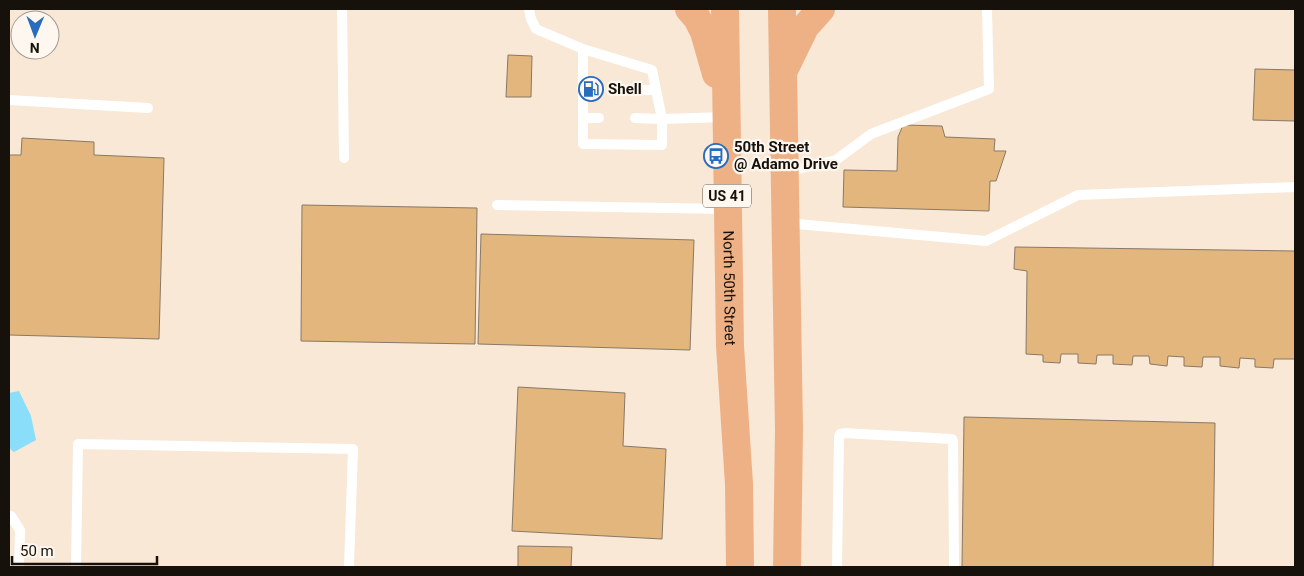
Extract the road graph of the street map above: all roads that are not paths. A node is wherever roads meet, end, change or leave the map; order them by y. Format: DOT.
graph roads {
  1 [pos="342,9"];
  2 [pos="529,9"];
  3 [pos="689,9"];
  4 [pos="725,9"];
  5 [pos="782,9"];
  6 [pos="821,9"];
  7 [pos="987,9"];
  8 [pos="583,49"];
  9 [pos="783,72"];
  10 [pos="582,88"];
  11 [pos="600,89"];
  12 [pos="636,90"];
  13 [pos="656,90"];
  14 [pos="9,100"];
  15 [pos="148,108"];
  16 [pos="726,111"];
  17 [pos="583,118"];
  18 [pos="599,118"];
  19 [pos="635,118"];
  20 [pos="662,118"];
  21 [pos="344,158"];
  22 [pos="785,172"];
  23 [pos="1295,187"];
  24 [pos="497,205"];
  25 [pos="727,209"];
  26 [pos="786,223"];
  27 [pos="9,516"];
  28 [pos="19,567"];
  29 [pos="76,567"];
  30 [pos="349,567"];
  31 [pos="740,567"];
  32 [pos="787,567"];
  33 [pos="837,567"];
  34 [pos="954,567"];
  1 -- 21 [label="lane"];
  2 -- 8 [label="lane"];
  3 -- 16 [label="main road"];
  4 -- 16 [label="main road, North 50th Street / US 41"];
  5 -- 9 [label="main road"];
  6 -- 9 [label="main road"];
  7 -- 22 [label="lane"];
  8 -- 10 [label="lane"];
  8 -- 13 [label="lane"];
  9 -- 22 [label="main road"];
  10 -- 11 [label="lane"];
  10 -- 17 [label="lane"];
  12 -- 13 [label="lane"];
  13 -- 20 [label="lane"];
  14 -- 15 [label="lane"];
  16 -- 20 [label="lane"];
  16 -- 25 [label="main road, North 50th Street / US 41"];
  17 -- 18 [label="lane"];
  17 -- 20 [label="lane"];
  19 -- 20 [label="lane"];
  22 -- 26 [label="main road"];
  23 -- 26 [label="lane"];
  24 -- 25 [label="lane"];
  25 -- 31 [label="main road, North 50th Street / US 41"];
  26 -- 32 [label="main road"];
  27 -- 28 [label="lane"];
  29 -- 30 [label="lane"];
  33 -- 34 [label="lane"];
}
